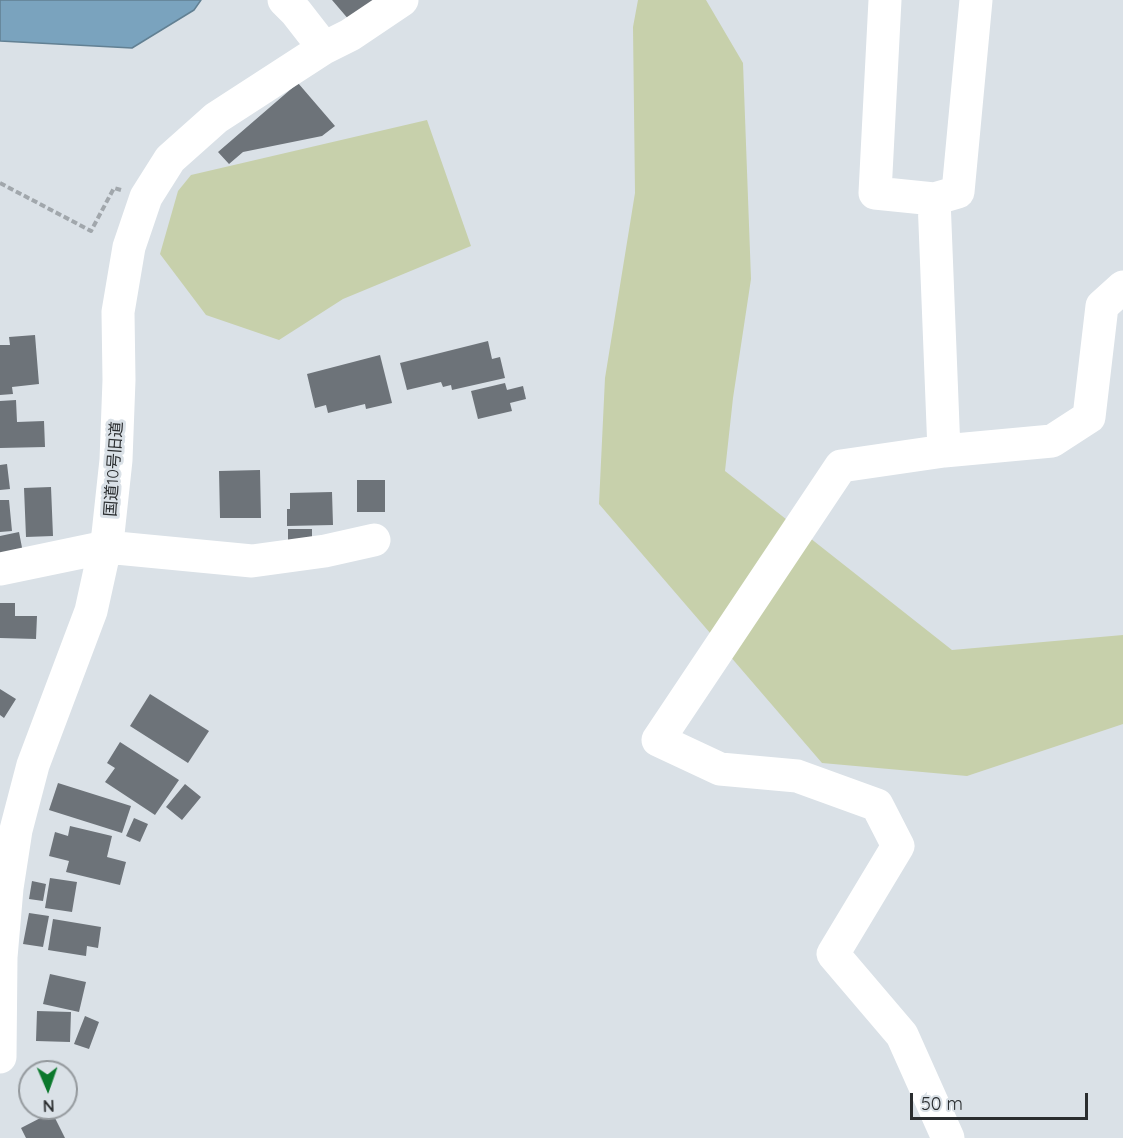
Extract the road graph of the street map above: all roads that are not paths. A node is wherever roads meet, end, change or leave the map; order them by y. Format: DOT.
graph roads {
  1 [pos="284,0"];
  2 [pos="402,0"];
  3 [pos="885,0"];
  4 [pos="976,0"];
  5 [pos="324,48"];
  6 [pos="934,199"];
  7 [pos="1123,287"];
  8 [pos="944,451"];
  9 [pos="374,540"];
  10 [pos="106,547"];
  11 [pos="0,569"];
  12 [pos="0,1057"];
  13 [pos="948,1138"];
  1 -- 5 [label="street"];
  2 -- 5 [label="street, 国道10号旧道"];
  3 -- 6 [label="street"];
  4 -- 6 [label="street"];
  5 -- 10 [label="street, 国道10号旧道"];
  6 -- 8 [label="street"];
  7 -- 8 [label="street"];
  8 -- 13 [label="street"];
  9 -- 10 [label="street"];
  10 -- 11 [label="street"];
  10 -- 12 [label="street, 国道10号旧道"];
}
